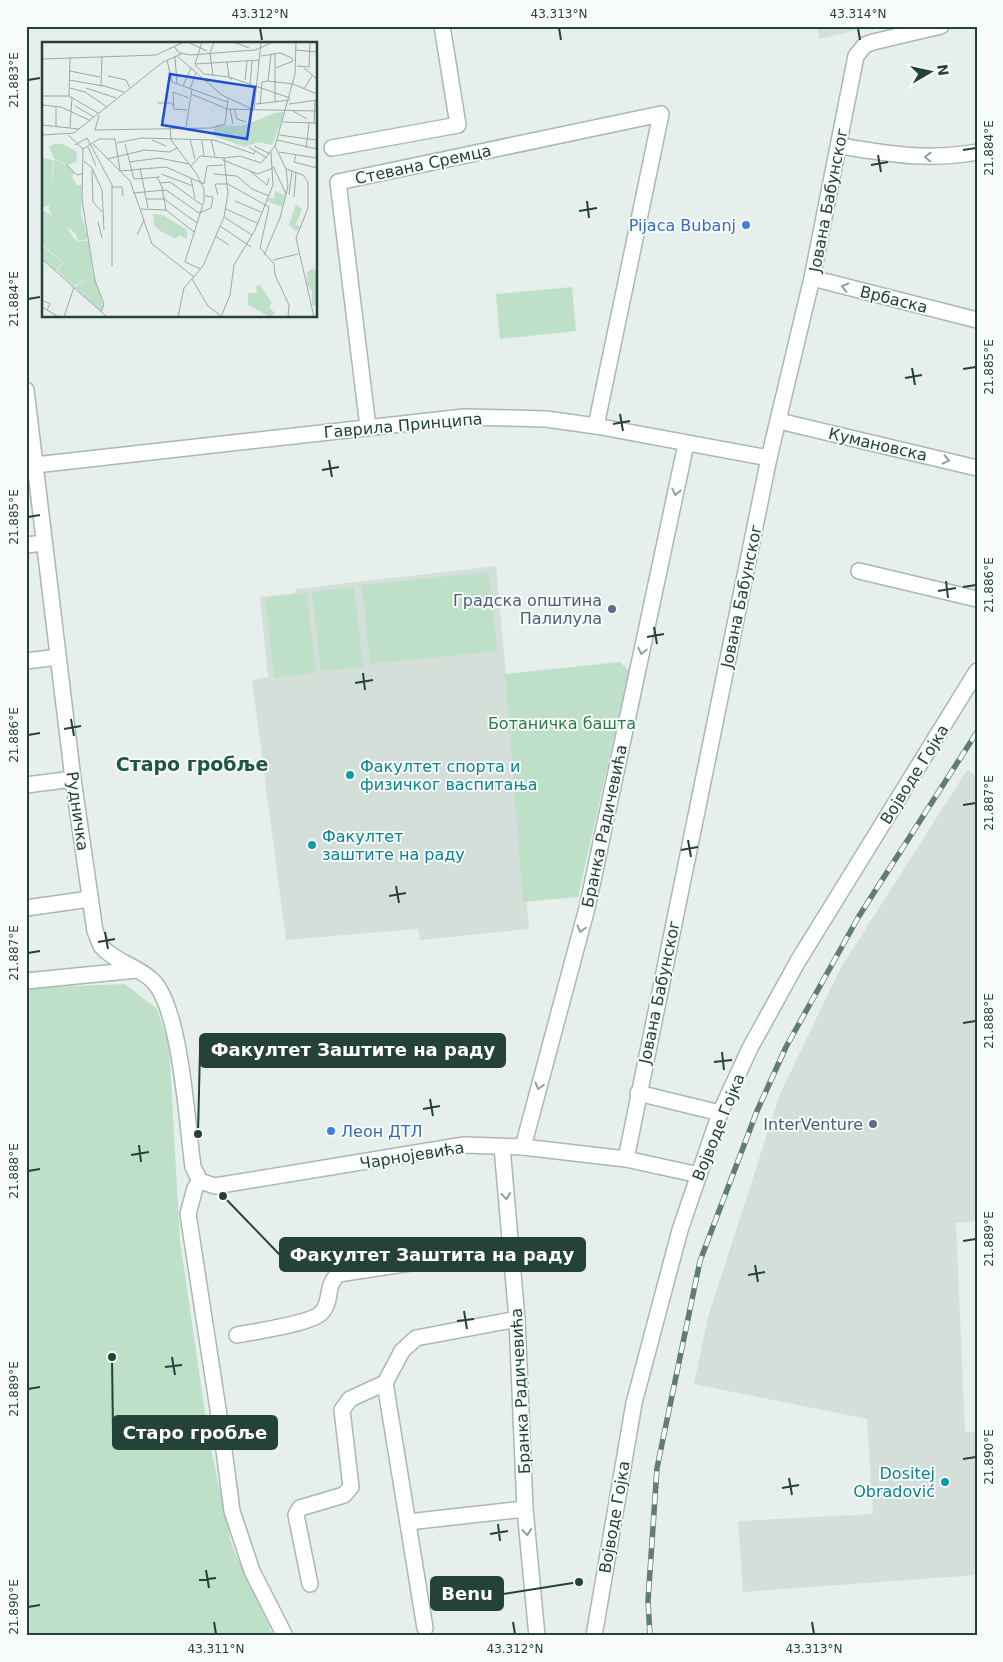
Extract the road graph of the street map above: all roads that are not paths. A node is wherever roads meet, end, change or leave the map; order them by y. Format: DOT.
graph roads {
  1 [pos="442,26"];
  2 [pos="940,26"];
  3 [pos="840,146"];
  4 [pos="332,148"];
  5 [pos="977,152"];
  6 [pos="812,278"];
  7 [pos="977,320"];
  8 [pos="26,390"];
  9 [pos="28,421"];
  10 [pos="779,421"];
  11 [pos="596,426"];
  12 [pos="368,427"];
  13 [pos="686,444"];
  14 [pos="769,458"];
  15 [pos="35,465"];
  16 [pos="977,468"];
  17 [pos="44,543"];
  18 [pos="26,545"];
  19 [pos="859,571"];
  20 [pos="977,599"];
  21 [pos="58,657"];
  22 [pos="26,661"];
  23 [pos="977,672"];
  24 [pos="73,779"];
  25 [pos="26,785"];
  26 [pos="90,899"];
  27 [pos="26,908"];
  28 [pos="137,970"];
  29 [pos="26,981"];
  30 [pos="638,1093"];
  31 [pos="720,1113"];
  32 [pos="502,1147"];
  33 [pos="523,1147"];
  34 [pos="626,1159"];
  35 [pos="698,1175"];
  36 [pos="200,1181"];
  37 [pos="511,1248"];
  38 [pos="517,1319"];
  39 [pos="237,1335"];
  40 [pos="385,1383"];
  41 [pos="525,1509"];
  42 [pos="408,1522"];
  43 [pos="310,1584"];
  44 [pos="425,1628"];
  45 [pos="285,1636"];
  46 [pos="537,1636"];
  47 [pos="594,1636"];
  1 -- 4 [label="street"];
  2 -- 3 [label="street, Јована Бабунског"];
  5 -- 3 [label="street, one-way"];
  3 -- 6 [label="street, Јована Бабунског"];
  7 -- 6 [label="street, Врбаска, one-way"];
  6 -- 10 [label="street, Јована Бабунског"];
  8 -- 9 [label="street, Рудничка"];
  9 -- 15 [label="street, Рудничка"];
  10 -- 14 [label="street, Јована Бабунског"];
  10 -- 16 [label="street, Кумановска, one-way"];
  11 -- 12 [label="street, Гаврила Принципа"];
  11 -- 12 [label="street, Стевана Сремца"];
  11 -- 13 [label="street, Гаврила Принципа"];
  12 -- 15 [label="street, Гаврила Принципа"];
  13 -- 14 [label="street, Гаврила Принципа"];
  13 -- 33 [label="street, Бранка Радичевића, one-way"];
  14 -- 30 [label="street, Јована Бабунског"];
  15 -- 17 [label="street, Рудничка"];
  17 -- 18 [label="street"];
  17 -- 21 [label="street, Рудничка"];
  19 -- 20 [label="street"];
  21 -- 22 [label="street"];
  21 -- 24 [label="street, Рудничка"];
  23 -- 31 [label="street, Војводе Гојка"];
  24 -- 25 [label="street"];
  24 -- 26 [label="street, Рудничка"];
  26 -- 27 [label="street"];
  26 -- 28 [label="street, Рудничка"];
  28 -- 29 [label="street"];
  28 -- 36 [label="street, Рудничка"];
  30 -- 31 [label="street"];
  30 -- 34 [label="street, Јована Бабунског"];
  31 -- 35 [label="street, Војводе Гојка"];
  32 -- 33 [label="street, Чарнојевића"];
  32 -- 36 [label="street, Чарнојевића"];
  32 -- 37 [label="street, Бранка Радичевића, one-way"];
  33 -- 34 [label="street, Чарнојевића"];
  34 -- 35 [label="street, Чарнојевића"];
  35 -- 47 [label="street, Војводе Гојка"];
  36 -- 45 [label="street"];
  37 -- 38 [label="street, Бранка Радичевића"];
  37 -- 39 [label="street"];
  38 -- 40 [label="street"];
  38 -- 41 [label="street, Бранка Радичевића"];
  40 -- 42 [label="street"];
  40 -- 43 [label="street"];
  41 -- 42 [label="street"];
  41 -- 46 [label="street, Бранка Радичевића, one-way"];
  42 -- 44 [label="street"];
}
